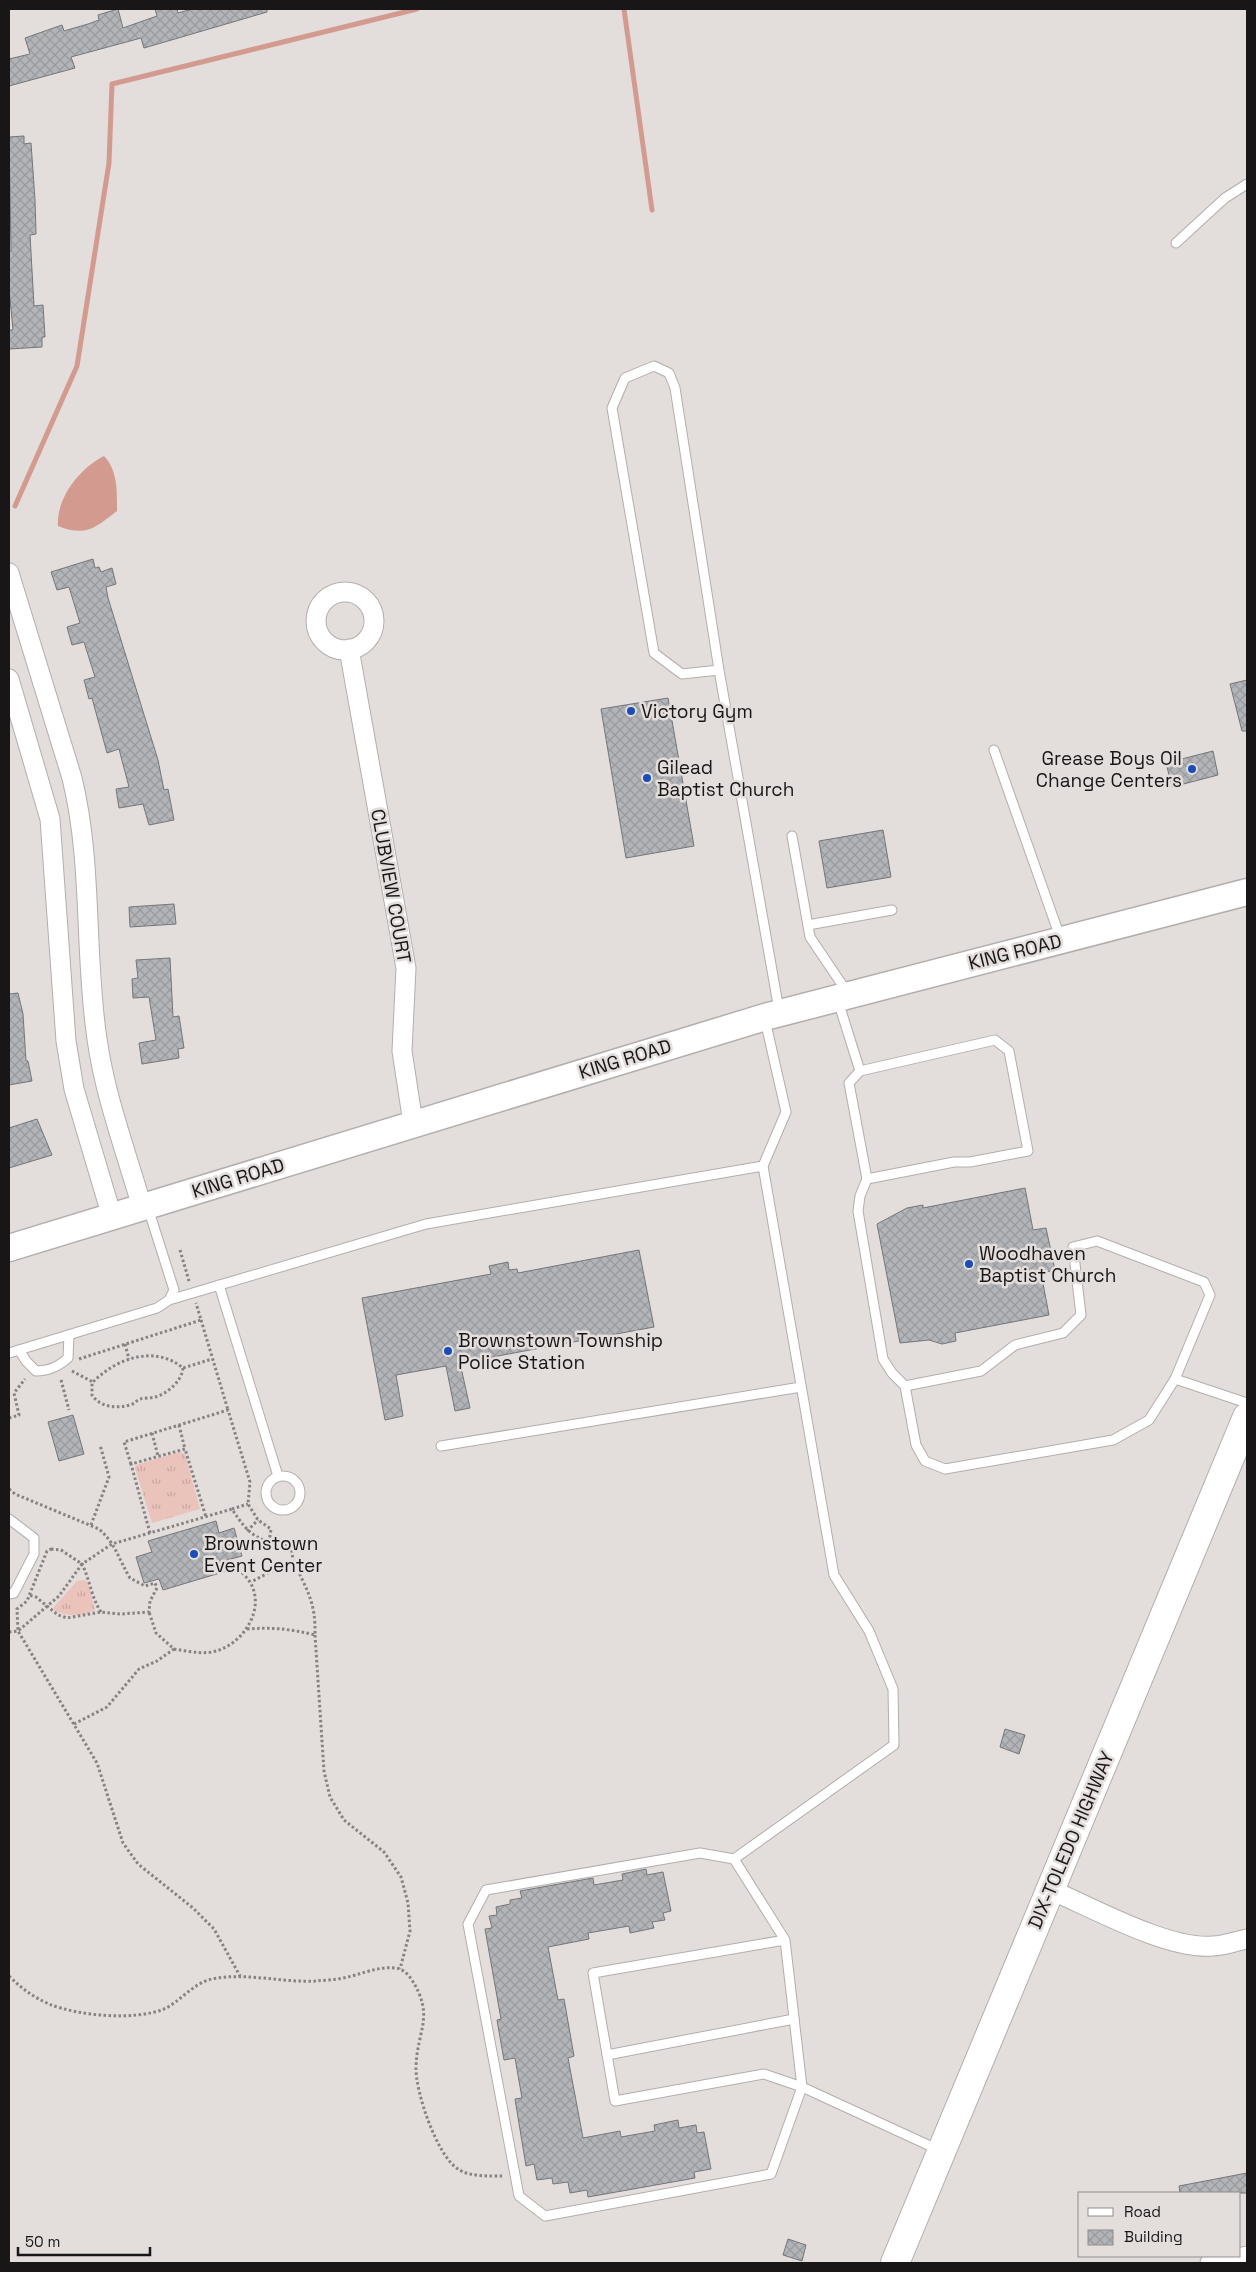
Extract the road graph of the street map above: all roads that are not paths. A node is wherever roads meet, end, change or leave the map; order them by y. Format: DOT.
graph roads {
  1 [pos="1247,184"];
  2 [pos="1176,243"];
  3 [pos="9,573"];
  4 [pos="350,649"];
  5 [pos="719,670"];
  6 [pos="9,678"];
  7 [pos="54,721"];
  8 [pos="25,730"];
  9 [pos="994,750"];
  10 [pos="792,836"];
  11 [pos="56,880"];
  12 [pos="87,880"];
  13 [pos="1247,892"];
  14 [pos="892,910"];
  15 [pos="808,925"];
  16 [pos="1061,940"];
  17 [pos="842,996"];
  18 [pos="772,1015"];
  19 [pos="97,1039"];
  20 [pos="66,1042"];
  21 [pos="860,1071"];
  22 [pos="413,1123"];
  23 [pos="763,1166"];
  24 [pos="867,1179"];
  25 [pos="145,1206"];
  26 [pos="112,1217"];
  27 [pos="9,1248"];
  28 [pos="219,1285"];
  29 [pos="169,1300"];
  30 [pos="69,1335"];
  31 [pos="19,1350"];
  32 [pos="9,1353"];
  33 [pos="1176,1379"];
  34 [pos="905,1386"];
  35 [pos="801,1387"];
  36 [pos="1247,1403"];
  37 [pos="1247,1417"];
  38 [pos="441,1446"];
  39 [pos="278,1476"];
  40 [pos="9,1519"];
  41 [pos="9,1594"];
  42 [pos="734,1859"];
  43 [pos="1050,1890"];
  44 [pos="1247,1939"];
  45 [pos="785,1940"];
  46 [pos="794,2019"];
  47 [pos="607,2055"];
  48 [pos="802,2087"];
  49 [pos="942,2152"];
  50 [pos="1247,2256"];
  51 [pos="895,2263"];
  52 [pos="1210,2263"];
  1 -- 2 [label="lane"];
  3 -- 7 [label="street"];
  4 -- 22 [label="street, CLUBVIEW COURT"];
  5 -- 5 [label="lane"];
  5 -- 18 [label="lane"];
  6 -- 8 [label="street"];
  7 -- 8 [label="street"];
  7 -- 12 [label="street"];
  8 -- 11 [label="street"];
  9 -- 16 [label="lane"];
  10 -- 15 [label="lane"];
  11 -- 12 [label="street"];
  11 -- 20 [label="street"];
  12 -- 19 [label="street"];
  13 -- 16 [label="main road, KING ROAD"];
  14 -- 15 [label="lane"];
  15 -- 17 [label="lane"];
  16 -- 17 [label="main road, KING ROAD"];
  17 -- 18 [label="main road, KING ROAD"];
  17 -- 21 [label="lane"];
  18 -- 22 [label="main road, KING ROAD"];
  18 -- 23 [label="lane"];
  19 -- 20 [label="street"];
  19 -- 25 [label="street"];
  20 -- 26 [label="street"];
  21 -- 24 [label="lane"];
  21 -- 24 [label="lane"];
  22 -- 25 [label="main road, KING ROAD"];
  23 -- 28 [label="lane"];
  23 -- 35 [label="lane"];
  24 -- 34 [label="lane"];
  25 -- 26 [label="main road, KING ROAD"];
  25 -- 29 [label="lane"];
  26 -- 27 [label="main road, KING ROAD"];
  28 -- 29 [label="lane"];
  28 -- 39 [label="lane"];
  29 -- 30 [label="lane"];
  30 -- 31 [label="lane"];
  30 -- 31 [label="lane"];
  31 -- 32 [label="lane"];
  33 -- 34 [label="lane"];
  33 -- 34 [label="lane"];
  33 -- 36 [label="lane"];
  35 -- 38 [label="lane"];
  35 -- 42 [label="lane"];
  37 -- 43 [label="main road, DIX-TOLEDO HIGHWAY"];
  39 -- 39 [label="lane"];
  40 -- 41 [label="lane"];
  42 -- 45 [label="lane"];
  42 -- 48 [label="lane"];
  43 -- 44 [label="street"];
  43 -- 49 [label="main road, DIX-TOLEDO HIGHWAY"];
  45 -- 46 [label="lane"];
  45 -- 47 [label="lane"];
  46 -- 47 [label="lane"];
  46 -- 48 [label="lane"];
  47 -- 48 [label="lane"];
  48 -- 49 [label="lane"];
  49 -- 51 [label="main road, DIX-TOLEDO HIGHWAY"];
  50 -- 52 [label="street"];
}
